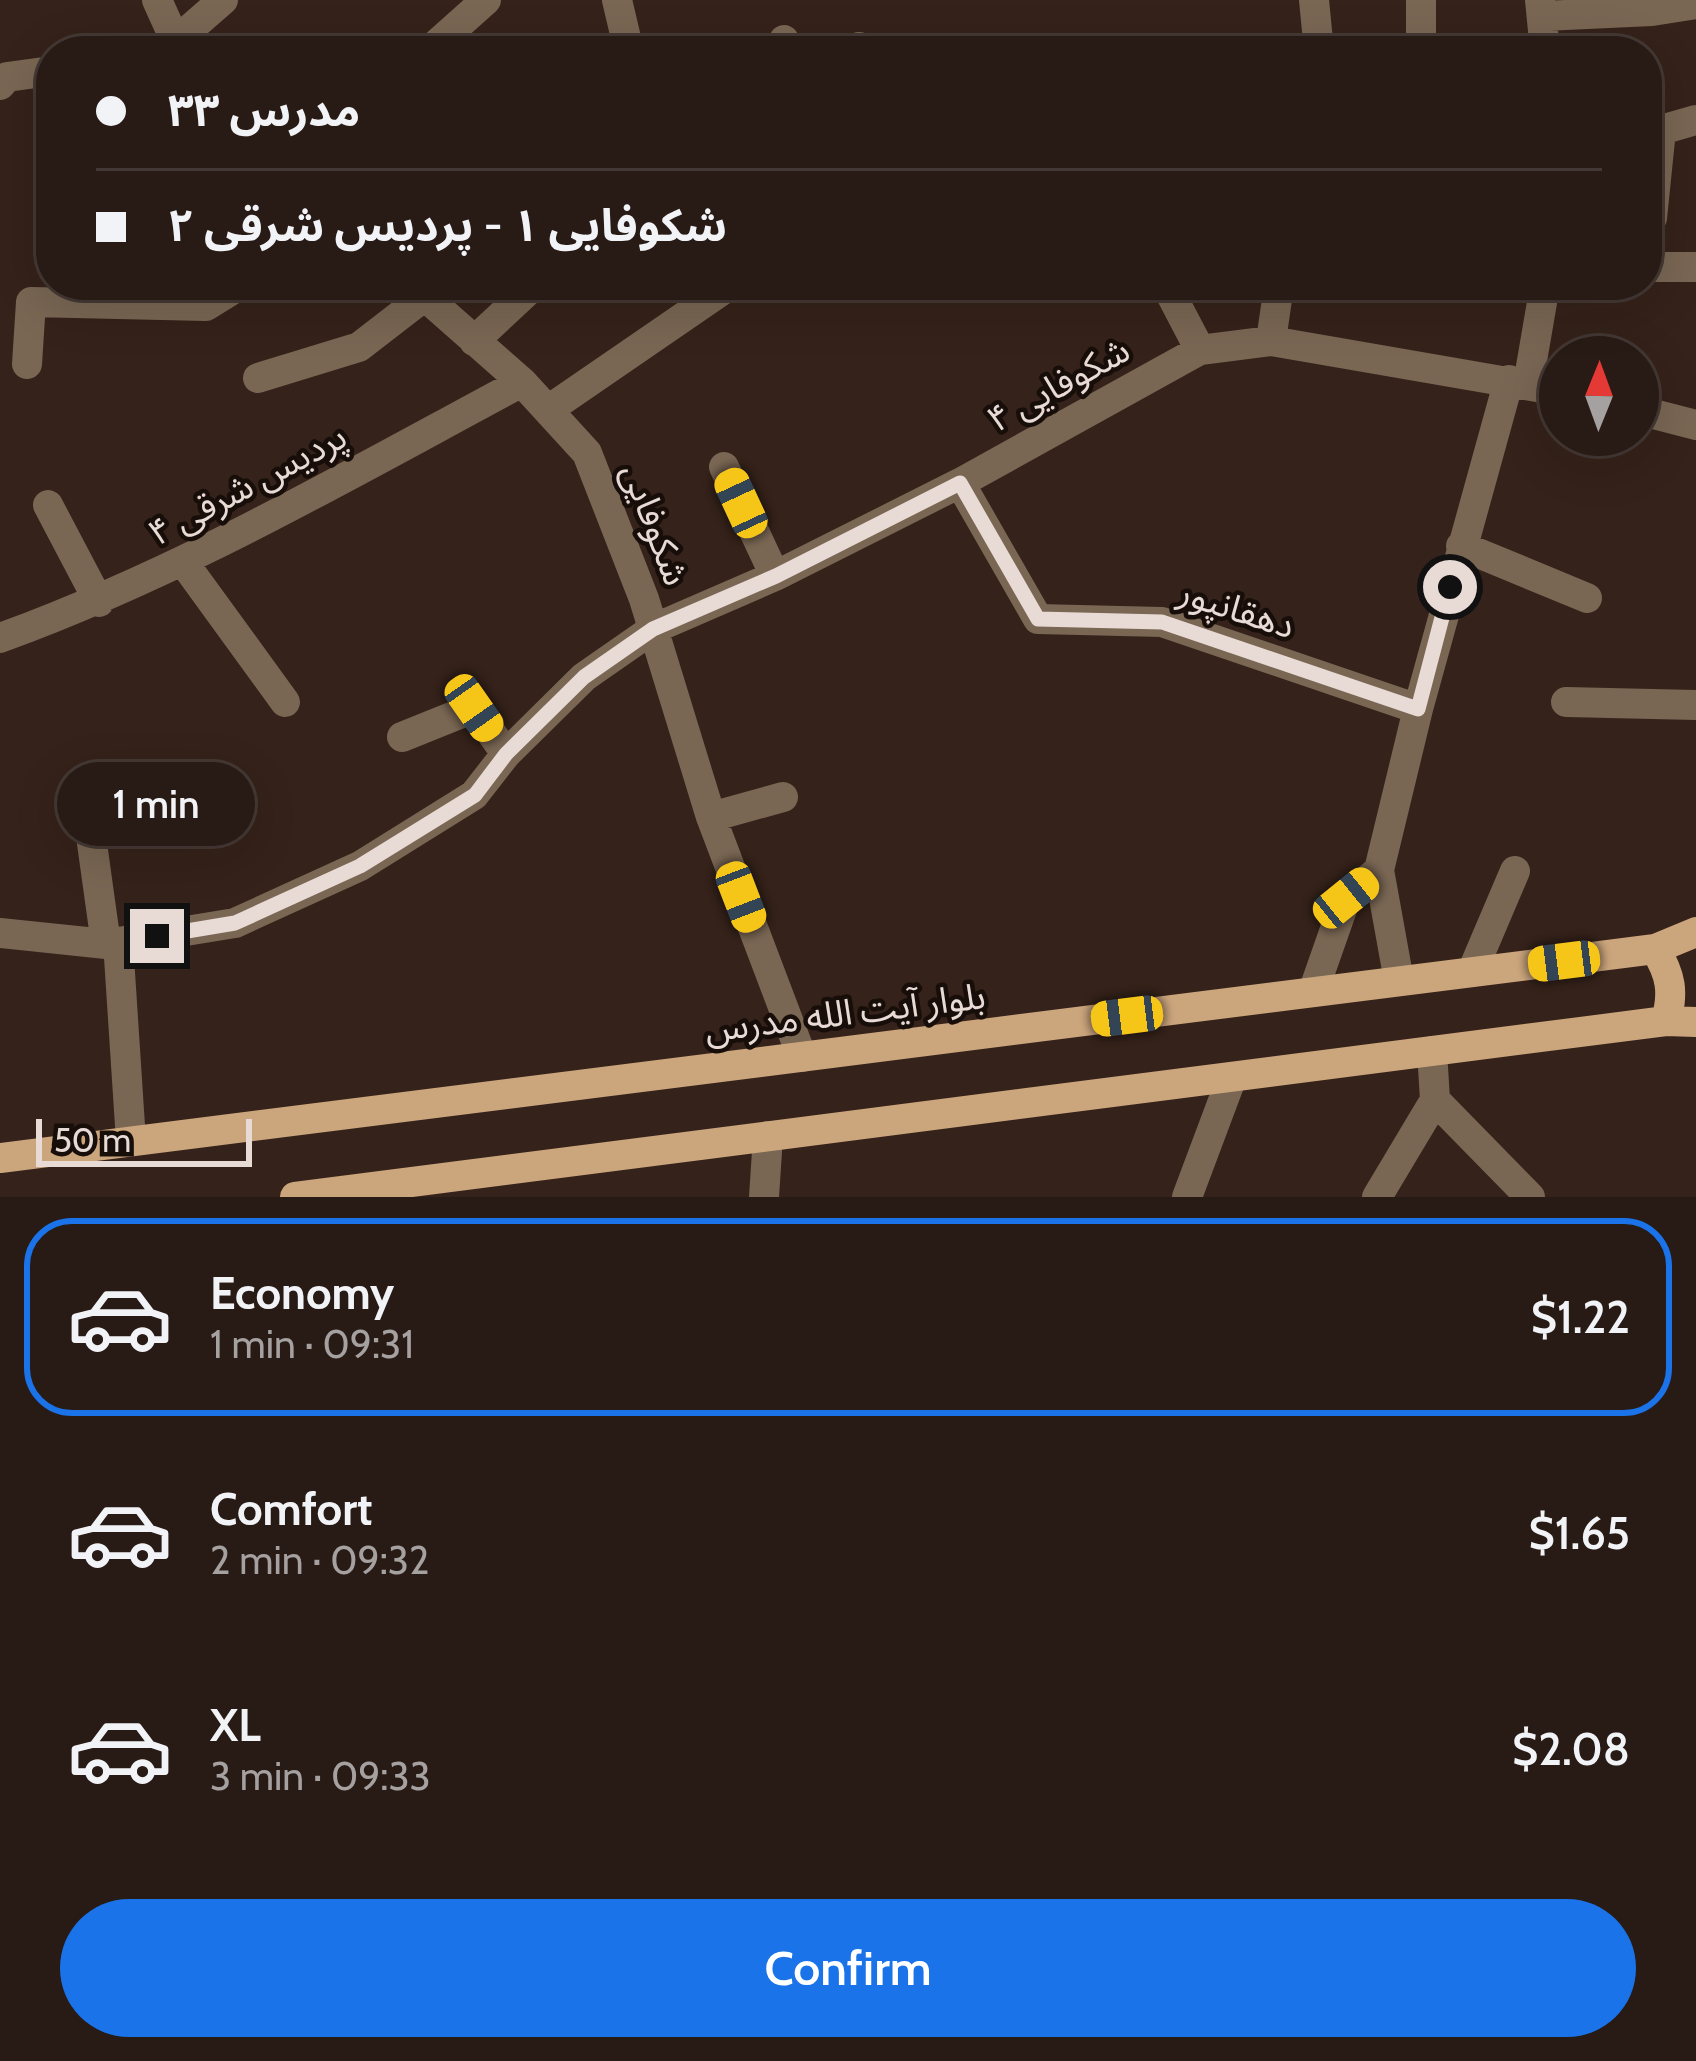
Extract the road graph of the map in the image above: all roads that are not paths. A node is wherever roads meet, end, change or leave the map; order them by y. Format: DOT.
graph roads {
  1 [pos="158,0"];
  2 [pos="223,0"];
  3 [pos="486,0"];
  4 [pos="617,0"];
  5 [pos="1314,0"];
  6 [pos="1421,0"];
  7 [pos="1696,4"];
  8 [pos="1542,8"];
  9 [pos="174,36"];
  10 [pos="188,36"];
  11 [pos="446,36"];
  12 [pos="625,36"];
  13 [pos="1318,36"];
  14 [pos="1420,36"];
  15 [pos="36,73"];
  16 [pos="0,86"];
  17 [pos="1696,120"];
  18 [pos="1662,130"];
  19 [pos="1662,267"];
  20 [pos="1696,267"];
  21 [pos="216,300"];
  22 [pos="409,300"];
  23 [pos="429,300"];
  24 [pos="518,300"];
  25 [pos="708,300"];
  26 [pos="1174,300"];
  27 [pos="1277,300"];
  28 [pos="1541,300"];
  29 [pos="474,340"];
  30 [pos="1271,341"];
  31 [pos="1200,350"];
  32 [pos="27,364"];
  33 [pos="258,378"];
  34 [pos="522,382"];
  35 [pos="1518,382"];
  36 [pos="1539,386"];
  37 [pos="548,410"];
  38 [pos="1659,415"];
  39 [pos="1696,425"];
  40 [pos="724,466"];
  41 [pos="960,483"];
  42 [pos="48,506"];
  43 [pos="1461,547"];
  44 [pos="184,563"];
  45 [pos="776,576"];
  46 [pos="1588,598"];
  47 [pos="99,602"];
  48 [pos="653,629"];
  49 [pos="0,638"];
  50 [pos="285,702"];
  51 [pos="1566,702"];
  52 [pos="1696,705"];
  53 [pos="1418,709"];
  54 [pos="402,737"];
  55 [pos="506,754"];
  56 [pos="783,797"];
  57 [pos="197,804"];
  58 [pos="711,817"];
  59 [pos="1379,870"];
  60 [pos="1515,871"];
  61 [pos="1696,932"];
  62 [pos="0,934"];
  63 [pos="112,943"];
  64 [pos="1655,950"];
  65 [pos="1472,972"];
  66 [pos="1399,981"];
  67 [pos="1313,992"];
  68 [pos="1681,1022"];
  69 [pos="1432,1051"];
  70 [pos="802,1057"];
  71 [pos="1232,1077"];
  72 [pos="1435,1100"];
  73 [pos="768,1136"];
  74 [pos="131,1141"];
  75 [pos="0,1158"];
  76 [pos="295,1197"];
  77 [pos="764,1197"];
  78 [pos="1187,1197"];
  79 [pos="1377,1197"];
  80 [pos="1530,1197"];
  1 -- 9 [label="street"];
  2 -- 10 [label="street"];
  3 -- 11 [label="street"];
  4 -- 12 [label="street"];
  5 -- 13 [label="street"];
  6 -- 14 [label="street"];
  7 -- 8 [label="street"];
  15 -- 16 [label="street"];
  17 -- 18 [label="street"];
  19 -- 20 [label="street"];
  21 -- 32 [label="street"];
  22 -- 33 [label="street"];
  23 -- 29 [label="street, شکوفایی"];
  24 -- 29 [label="street"];
  25 -- 37 [label="street"];
  26 -- 31 [label="street"];
  27 -- 30 [label="street"];
  28 -- 35 [label="street"];
  29 -- 34 [label="street, شکوفایی"];
  30 -- 31 [label="street, شکوفایی ۴"];
  30 -- 35 [label="street, شکوفایی ۴"];
  31 -- 41 [label="street, شکوفایی ۴"];
  34 -- 37 [label="street, شکوفایی"];
  34 -- 44 [label="street, پردیس شرقی ۴"];
  35 -- 36 [label="street, شکوفایی ۴"];
  35 -- 43 [label="street"];
  37 -- 48 [label="street, شکوفایی"];
  38 -- 39 [label="street"];
  40 -- 45 [label="street"];
  41 -- 45 [label="street, شکوفایی ۴"];
  41 -- 53 [label="street, دهقانپور"];
  42 -- 47 [label="street"];
  43 -- 46 [label="street"];
  43 -- 53 [label="street"];
  44 -- 47 [label="street, پردیس شرقی ۴"];
  44 -- 50 [label="street"];
  45 -- 48 [label="street, شکوفایی ۴"];
  47 -- 49 [label="street, پردیس شرقی ۴"];
  48 -- 55 [label="street, شکوفایی ۴"];
  48 -- 58 [label="street, شکوفایی"];
  51 -- 52 [label="street"];
  53 -- 59 [label="street"];
  54 -- 55 [label="street"];
  55 -- 63 [label="street, شکوفایی ۴"];
  56 -- 58 [label="street"];
  57 -- 63 [label="street"];
  58 -- 70 [label="street, شکوفایی"];
  59 -- 66 [label="street"];
  59 -- 67 [label="street"];
  60 -- 65 [label="street"];
  61 -- 64 [label="main road, بلوار آیت الله مدرس"];
  62 -- 63 [label="street, شکوفایی ۴"];
  63 -- 74 [label="street"];
  64 -- 65 [label="main road, بلوار آیت الله مدرس"];
  64 -- 68 [label="main road"];
  65 -- 66 [label="main road, بلوار آیت الله مدرس"];
  66 -- 67 [label="main road, بلوار آیت الله مدرس"];
  67 -- 70 [label="main road, بلوار آیت الله مدرس"];
  68 -- 69 [label="main road"];
  69 -- 71 [label="main road"];
  69 -- 72 [label="street"];
  70 -- 74 [label="main road, بلوار آیت الله مدرس"];
  71 -- 73 [label="main road"];
  71 -- 78 [label="street"];
  72 -- 79 [label="street"];
  72 -- 80 [label="street"];
  73 -- 76 [label="main road"];
  73 -- 77 [label="street"];
  74 -- 75 [label="main road, بلوار آیت الله مدرس"];
}
